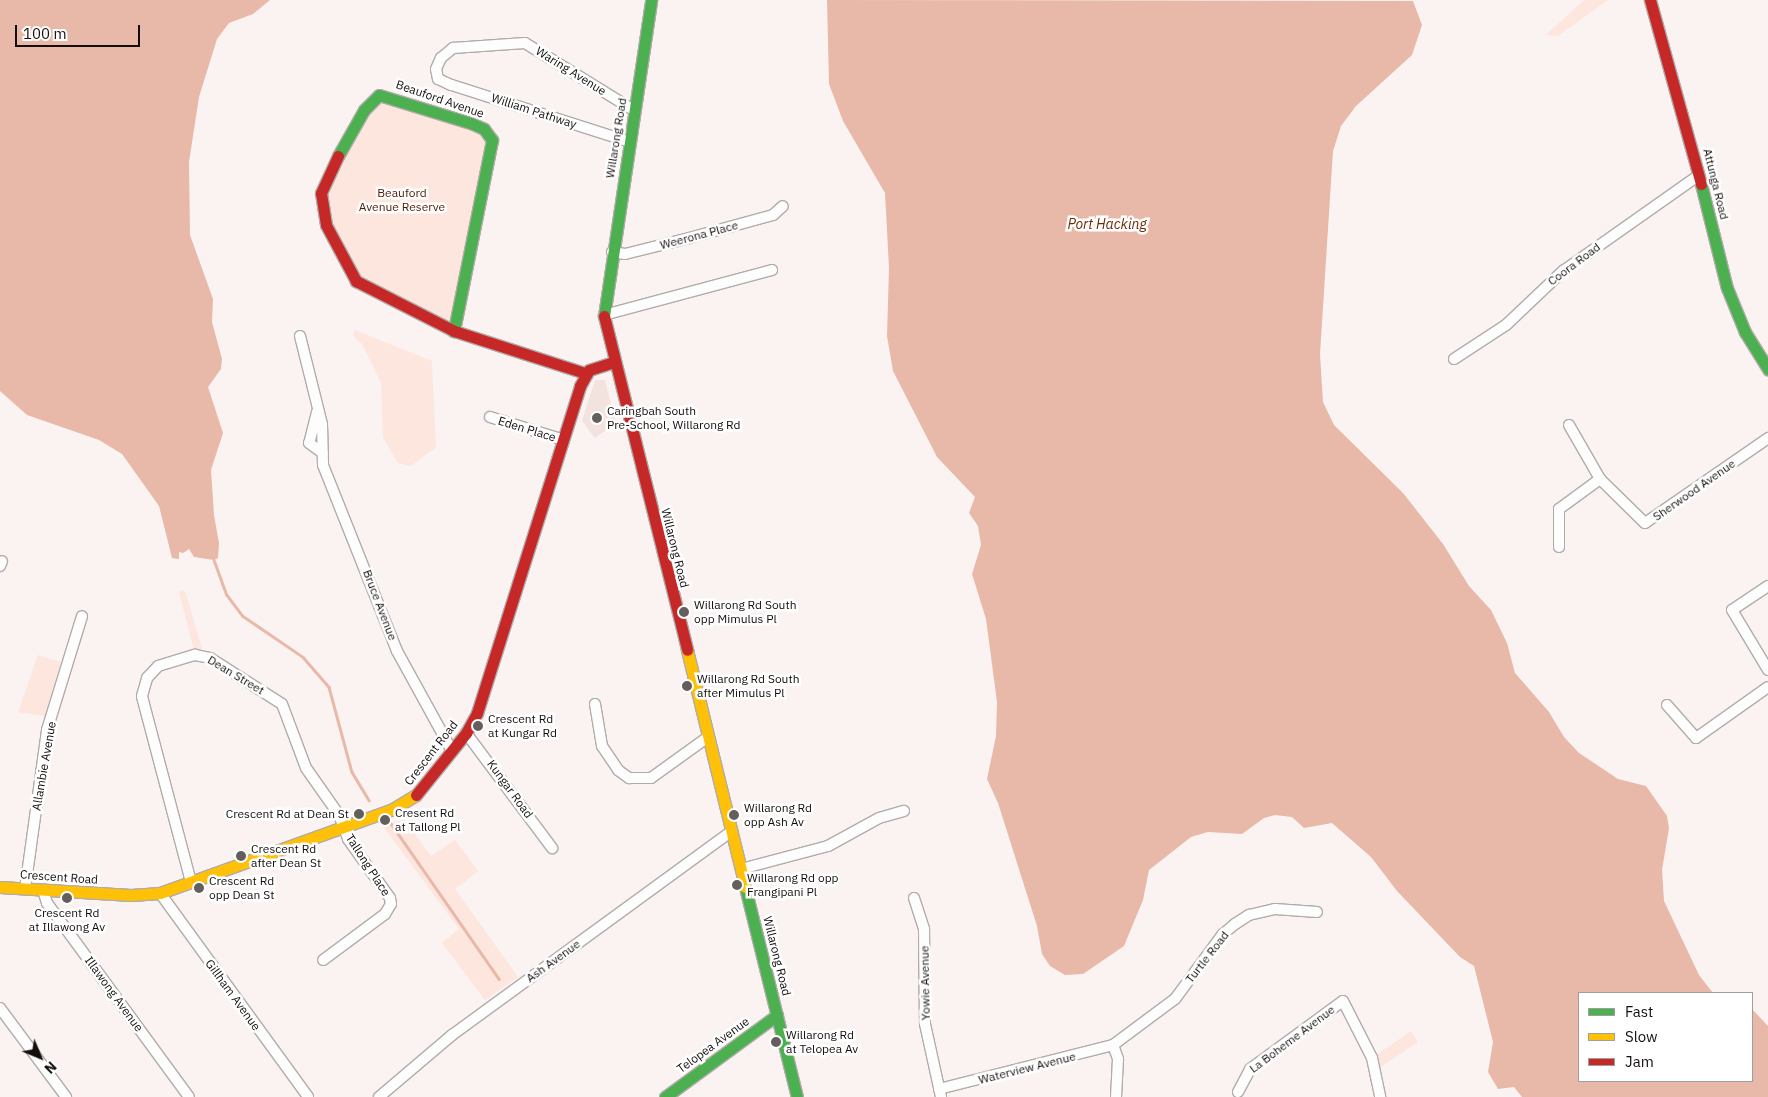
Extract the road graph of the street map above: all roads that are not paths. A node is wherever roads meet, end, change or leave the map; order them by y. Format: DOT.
graph roads {
  1 [pos="651,0"];
  2 [pos="1650,0"];
  3 [pos="438,79"];
  4 [pos="635,111"];
  5 [pos="630,142"];
  6 [pos="1699,175"];
  7 [pos="783,206"];
  8 [pos="612,252"];
  9 [pos="772,270"];
  10 [pos="604,315"];
  11 [pos="454,331"];
  12 [pos="300,336"];
  13 [pos="1454,359"];
  14 [pos="614,362"];
  15 [pos="1768,368"];
  16 [pos="585,373"];
  17 [pos="318,408"];
  18 [pos="490,418"];
  19 [pos="1569,425"];
  20 [pos="1768,438"];
  21 [pos="564,440"];
  22 [pos="323,453"];
  23 [pos="1600,479"];
  24 [pos="1559,547"];
  25 [pos="1768,586"];
  26 [pos="82,616"];
  27 [pos="1768,670"];
  28 [pos="1768,686"];
  29 [pos="595,704"];
  30 [pos="1667,705"];
  31 [pos="466,732"];
  32 [pos="708,737"];
  33 [pos="452,751"];
  34 [pos="904,811"];
  35 [pos="344,827"];
  36 [pos="732,831"];
  37 [pos="552,848"];
  38 [pos="741,869"];
  39 [pos="191,882"];
  40 [pos="0,887"];
  41 [pos="25,889"];
  42 [pos="43,890"];
  43 [pos="160,893"];
  44 [pos="914,898"];
  45 [pos="1317,912"];
  46 [pos="323,960"];
  47 [pos="0,1008"];
  48 [pos="777,1015"];
  49 [pos="1113,1045"];
  50 [pos="1238,1092"];
  51 [pos="940,1093"];
  52 [pos="66,1097"];
  53 [pos="189,1097"];
  54 [pos="308,1097"];
  55 [pos="379,1097"];
  56 [pos="666,1097"];
  57 [pos="797,1097"];
  58 [pos="1116,1097"];
  59 [pos="1380,1097"];
  1 -- 4 [label="street, Willarong Road"];
  2 -- 6 [label="street, Attunga Road"];
  3 -- 4 [label="street, Waring Avenue"];
  3 -- 5 [label="street, William Pathway"];
  4 -- 5 [label="street, Willarong Road"];
  5 -- 8 [label="street, Willarong Road"];
  6 -- 13 [label="street, Coora Road"];
  6 -- 15 [label="street, Attunga Road"];
  7 -- 8 [label="street, Weerona Place"];
  8 -- 10 [label="street, Willarong Road"];
  9 -- 10 [label="street"];
  10 -- 14 [label="street, Willarong Road"];
  11 -- 11 [label="street, Beauford Avenue"];
  11 -- 16 [label="street, Beauford Avenue"];
  12 -- 17 [label="street, Bruce Avenue"];
  14 -- 16 [label="street"];
  14 -- 32 [label="street, Willarong Road"];
  16 -- 21 [label="street, Crescent Road"];
  17 -- 22 [label="street, Bruce Avenue"];
  17 -- 22 [label="street, Bruce Avenue"];
  18 -- 21 [label="street, Eden Place"];
  19 -- 23 [label="street"];
  20 -- 23 [label="street, Sherwood Avenue"];
  21 -- 31 [label="street, Crescent Road"];
  22 -- 33 [label="street, Bruce Avenue"];
  23 -- 24 [label="street"];
  25 -- 27 [label="street"];
  26 -- 41 [label="street, Allambie Avenue"];
  28 -- 30 [label="street"];
  29 -- 32 [label="street"];
  31 -- 33 [label="street, Crescent Road"];
  31 -- 37 [label="street, Kungar Road"];
  32 -- 36 [label="street, Willarong Road"];
  33 -- 35 [label="street, Crescent Road"];
  34 -- 38 [label="street"];
  35 -- 39 [label="street, Crescent Road"];
  35 -- 39 [label="street, Dean Street"];
  35 -- 46 [label="street, Tallong Place"];
  36 -- 38 [label="street, Willarong Road"];
  36 -- 55 [label="street, Ash Avenue"];
  38 -- 48 [label="street, Willarong Road"];
  39 -- 43 [label="street, Crescent Road"];
  40 -- 41 [label="street, Crescent Road"];
  41 -- 42 [label="street, Crescent Road"];
  42 -- 43 [label="street, Crescent Road"];
  42 -- 53 [label="street, Illawong Avenue"];
  43 -- 54 [label="street, Gillham Avenue"];
  44 -- 51 [label="street, Yowie Avenue"];
  45 -- 49 [label="street, Turtle Road"];
  47 -- 52 [label="street"];
  48 -- 56 [label="street, Telopea Avenue"];
  48 -- 57 [label="street, Willarong Road"];
  49 -- 51 [label="street, Waterview Avenue"];
  49 -- 58 [label="street"];
  50 -- 59 [label="street, La Boheme Avenue"];
}
